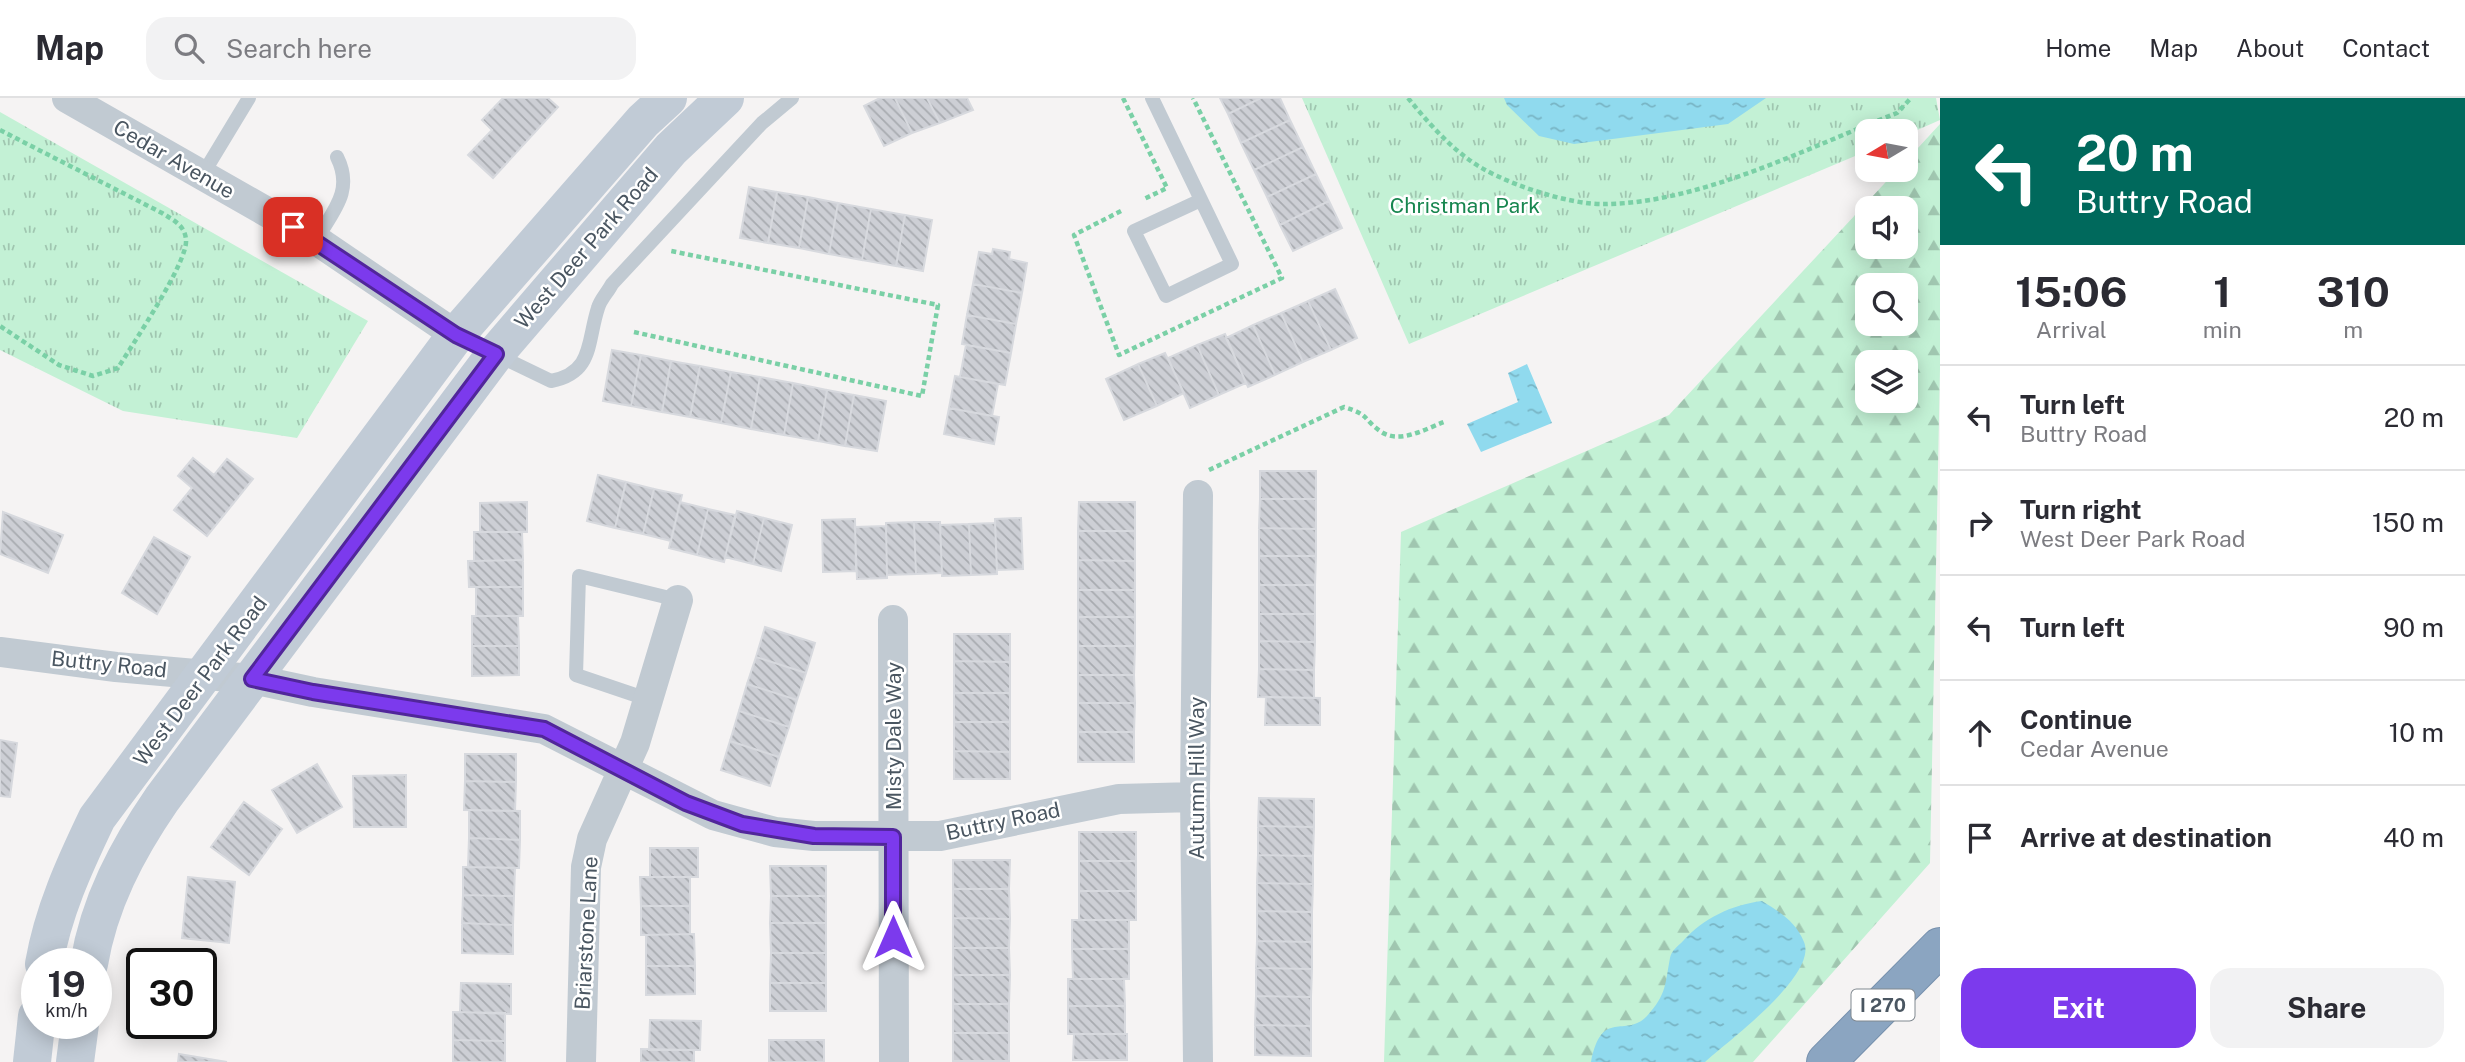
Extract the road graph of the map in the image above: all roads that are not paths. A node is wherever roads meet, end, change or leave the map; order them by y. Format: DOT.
graph roads {
  1 [pos="67,98"];
  2 [pos="249,98"];
  3 [pos="668,98"];
  4 [pos="726,98"];
  5 [pos="792,98"];
  6 [pos="1152,98"];
  7 [pos="337,157"];
  8 [pos="203,174"];
  9 [pos="1201,200"];
  10 [pos="316,240"];
  11 [pos="456,335"];
  12 [pos="496,354"];
  13 [pos="1198,495"];
  14 [pos="678,600"];
  15 [pos="893,621"];
  16 [pos="0,652"];
  17 [pos="207,673"];
  18 [pos="252,679"];
  19 [pos="647,699"];
  20 [pos="622,769"];
  21 [pos="1195,797"];
  22 [pos="893,837"];
  23 [pos="1940,947"];
  24 [pos="47,948"];
  25 [pos="93,948"];
  26 [pos="34,1039"];
  27 [pos="78,1039"];
  28 [pos="32,1062"];
  29 [pos="75,1062"];
  30 [pos="581,1062"];
  31 [pos="894,1062"];
  32 [pos="1198,1062"];
  33 [pos="1826,1062"];
  1 -- 8 [label="street, Cedar Avenue"];
  2 -- 8 [label="lane"];
  3 -- 11 [label="street, West Deer Park Road"];
  4 -- 12 [label="street, West Deer Park Road"];
  5 -- 12 [label="lane"];
  6 -- 9 [label="lane"];
  7 -- 10 [label="lane"];
  8 -- 10 [label="street, Cedar Avenue"];
  9 -- 9 [label="lane"];
  10 -- 11 [label="street, Cedar Avenue"];
  11 -- 12 [label="lane"];
  11 -- 17 [label="street, West Deer Park Road"];
  12 -- 18 [label="street, West Deer Park Road"];
  13 -- 21 [label="street, Autumn Hill Way"];
  14 -- 19 [label="street, Briarstone Lane"];
  14 -- 19 [label="lane"];
  15 -- 22 [label="street, Misty Dale Way"];
  16 -- 17 [label="street, Buttry Road"];
  17 -- 18 [label="street, Buttry Road"];
  17 -- 24 [label="street, West Deer Park Road"];
  18 -- 20 [label="street, Buttry Road"];
  18 -- 25 [label="street, West Deer Park Road"];
  19 -- 20 [label="street, Briarstone Lane"];
  20 -- 22 [label="street, Buttry Road"];
  20 -- 30 [label="street, Briarstone Lane"];
  21 -- 22 [label="street, Buttry Road"];
  21 -- 32 [label="street, Autumn Hill Way"];
  22 -- 31 [label="street, Misty Dale Way"];
  23 -- 33 [label="highway, I 270"];
  26 -- 28 [label="street"];
  27 -- 29 [label="street"];
}
